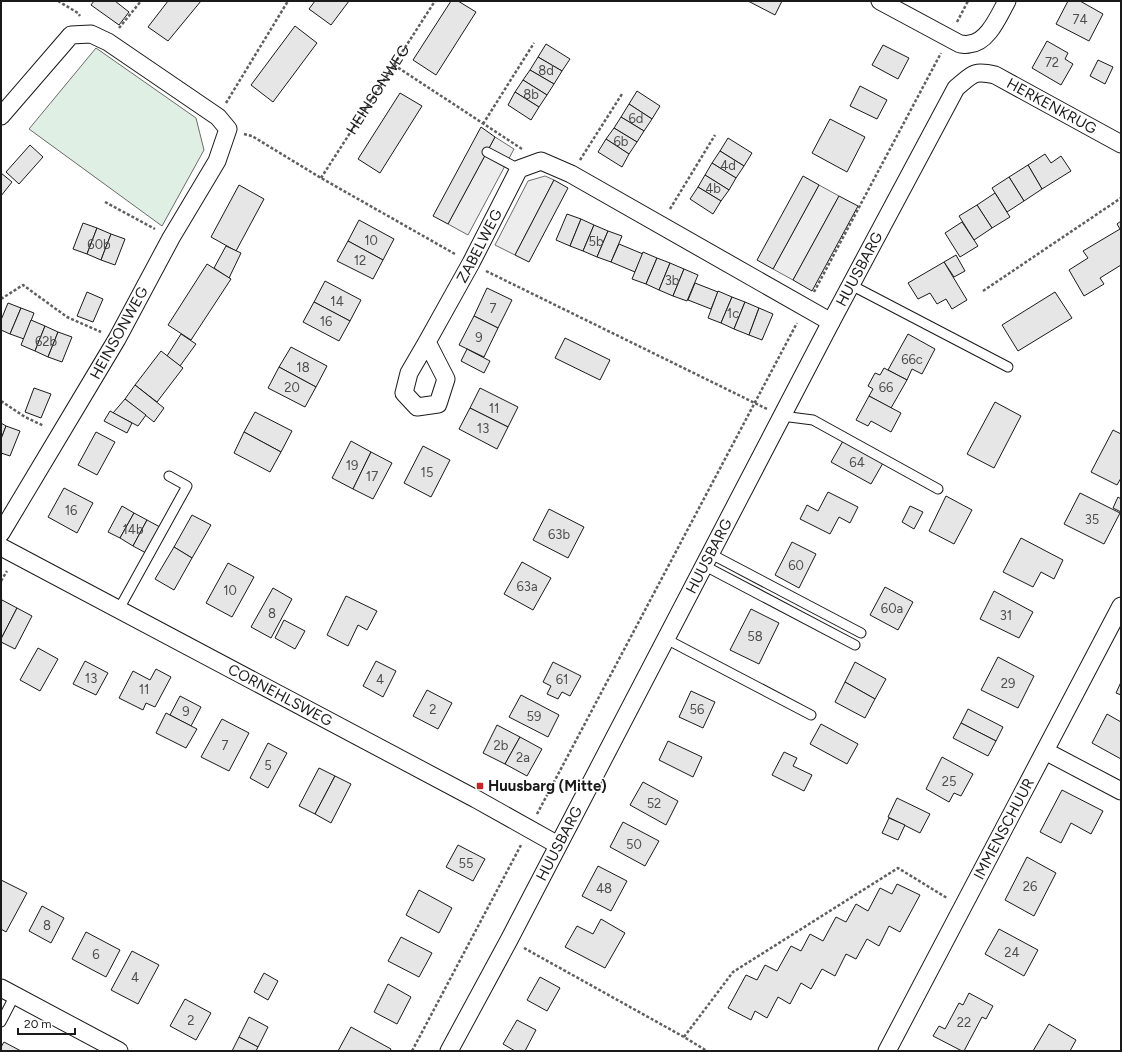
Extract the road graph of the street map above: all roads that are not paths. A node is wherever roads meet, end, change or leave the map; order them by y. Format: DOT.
graph roads {
  1 [pos="880,1"];
  2 [pos="1007,1"];
  3 [pos="981,72"];
  4 [pos="1,116"];
  5 [pos="1121,144"];
  6 [pos="487,152"];
  7 [pos="519,169"];
  8 [pos="851,285"];
  9 [pos="832,322"];
  10 [pos="427,342"];
  11 [pos="1008,367"];
  12 [pos="782,416"];
  13 [pos="169,476"];
  14 [pos="938,489"];
  15 [pos="1,533"];
  16 [pos="1,547"];
  17 [pos="708,560"];
  18 [pos="1121,606"];
  19 [pos="119,609"];
  20 [pos="861,633"];
  21 [pos="666,639"];
  22 [pos="854,645"];
  23 [pos="811,715"];
  24 [pos="1045,751"];
  25 [pos="1121,791"];
  26 [pos="558,845"];
  27 [pos="8,991"];
  28 [pos="1,1022"];
  29 [pos="108,1048"];
  30 [pos="449,1051"];
  31 [pos="887,1051"];
  1 -- 2 [label="street"];
  3 -- 5 [label="street, HERKENKRUG"];
  3 -- 8 [label="street, HUUSBARG"];
  4 -- 15 [label="street, HEINSONWEG"];
  6 -- 7 [label="lane"];
  7 -- 9 [label="street"];
  7 -- 10 [label="street, ZABELWEG"];
  8 -- 9 [label="street, HUUSBARG"];
  8 -- 11 [label="lane"];
  9 -- 12 [label="street, HUUSBARG"];
  12 -- 14 [label="lane"];
  12 -- 17 [label="street, HUUSBARG"];
  13 -- 19 [label="lane"];
  16 -- 19 [label="street, CORNEHLSWEG"];
  17 -- 20 [label="lane"];
  17 -- 21 [label="street, HUUSBARG"];
  17 -- 22 [label="lane"];
  18 -- 24 [label="street, IMMENSCHUUR"];
  19 -- 26 [label="street, CORNEHLSWEG"];
  21 -- 23 [label="lane"];
  21 -- 26 [label="street, HUUSBARG"];
  24 -- 25 [label="street"];
  24 -- 31 [label="street, IMMENSCHUUR"];
  26 -- 30 [label="street, HUUSBARG"];
  27 -- 28 [label="lane"];
  27 -- 29 [label="street"];
}
